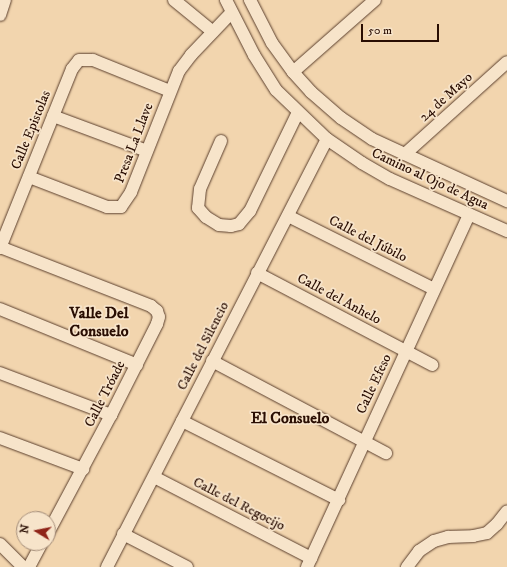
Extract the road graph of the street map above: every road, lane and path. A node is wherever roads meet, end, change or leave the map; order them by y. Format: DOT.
graph roads {
  1 [pos="6,0"];
  2 [pos="174,0"];
  3 [pos="226,0"];
  4 [pos="250,0"];
  5 [pos="375,0"];
  6 [pos="232,12"];
  7 [pos="0,15"];
  8 [pos="213,32"];
  9 [pos="507,62"];
  10 [pos="293,72"];
  11 [pos="170,91"];
  12 [pos="298,112"];
  13 [pos="53,116"];
  14 [pos="327,139"];
  15 [pos="221,142"];
  16 [pos="147,150"];
  17 [pos="405,154"];
  18 [pos="29,177"];
  19 [pos="507,201"];
  20 [pos="468,214"];
  21 [pos="288,216"];
  22 [pos="507,231"];
  23 [pos="0,248"];
  24 [pos="257,273"];
  25 [pos="434,289"];
  26 [pos="0,309"];
  27 [pos="406,351"];
  28 [pos="212,361"];
  29 [pos="137,365"];
  30 [pos="432,365"];
  31 [pos="0,373"];
  32 [pos="111,415"];
  33 [pos="182,421"];
  34 [pos="0,438"];
  35 [pos="364,441"];
  36 [pos="386,453"];
  37 [pos="83,470"];
  38 [pos="154,477"];
  39 [pos="339,500"];
  40 [pos="507,511"];
  41 [pos="56,519"];
  42 [pos="123,534"];
  43 [pos="0,544"];
  44 [pos="38,551"];
  45 [pos="309,563"];
  46 [pos="23,567"];
  47 [pos="29,567"];
  48 [pos="107,567"];
  49 [pos="187,567"];
  50 [pos="407,567"];
  1 -- 7 [label="street"];
  2 -- 8 [label="street"];
  3 -- 6 [label="street, Camino al Ojo de Agua"];
  4 -- 10 [label="street, Camino al Ojo de Agua"];
  5 -- 10 [label="street"];
  6 -- 8 [label="street, Presa La Llave"];
  6 -- 12 [label="street, Camino al Ojo de Agua"];
  8 -- 11 [label="street, Presa La Llave"];
  9 -- 17 [label="street, 24 de Mayo"];
  10 -- 17 [label="street, Camino al Ojo de Agua"];
  11 -- 13 [label="street, Calle Epistolas"];
  11 -- 16 [label="street, Presa La Llave"];
  12 -- 14 [label="street, Camino al Ojo de Agua"];
  12 -- 15 [label="street"];
  13 -- 16 [label="street"];
  13 -- 18 [label="street, Calle Epistolas"];
  14 -- 20 [label="street, Camino al Ojo de Agua"];
  14 -- 21 [label="street, Calle del Silencio"];
  16 -- 18 [label="street, Presa La Llave"];
  17 -- 19 [label="street, Camino al Ojo de Agua"];
  18 -- 23 [label="street, Calle Epistolas"];
  20 -- 22 [label="street, Camino al Ojo de Agua"];
  20 -- 25 [label="street, Calle Efeso"];
  21 -- 24 [label="street, Calle del Silencio"];
  21 -- 25 [label="street, Calle del Júbilo"];
  23 -- 29 [label="street, Calle Tróade"];
  24 -- 27 [label="street, Calle del Anhelo"];
  24 -- 28 [label="street, Calle del Silencio"];
  25 -- 27 [label="street, Calle Efeso"];
  26 -- 29 [label="street"];
  27 -- 30 [label="street, Calle del Anhelo"];
  27 -- 35 [label="street, Calle Efeso"];
  28 -- 33 [label="street, Calle del Silencio"];
  28 -- 35 [label="street"];
  29 -- 32 [label="street, Calle Tróade"];
  31 -- 32 [label="street"];
  32 -- 37 [label="street, Calle Tróade"];
  33 -- 38 [label="street, Calle del Silencio"];
  33 -- 39 [label="street"];
  34 -- 37 [label="street"];
  35 -- 36 [label="street"];
  35 -- 39 [label="street, Calle Efeso"];
  37 -- 41 [label="street, Calle Tróade"];
  38 -- 42 [label="street, Calle del Silencio"];
  38 -- 45 [label="street, Calle del Regocijo"];
  39 -- 45 [label="street, Calle Efeso"];
  40 -- 50 [label="street"];
  42 -- 48 [label="street, Calle del Silencio"];
  42 -- 49 [label="street"];
  43 -- 46 [label="street"];
  44 -- 47 [label="street"];
}
